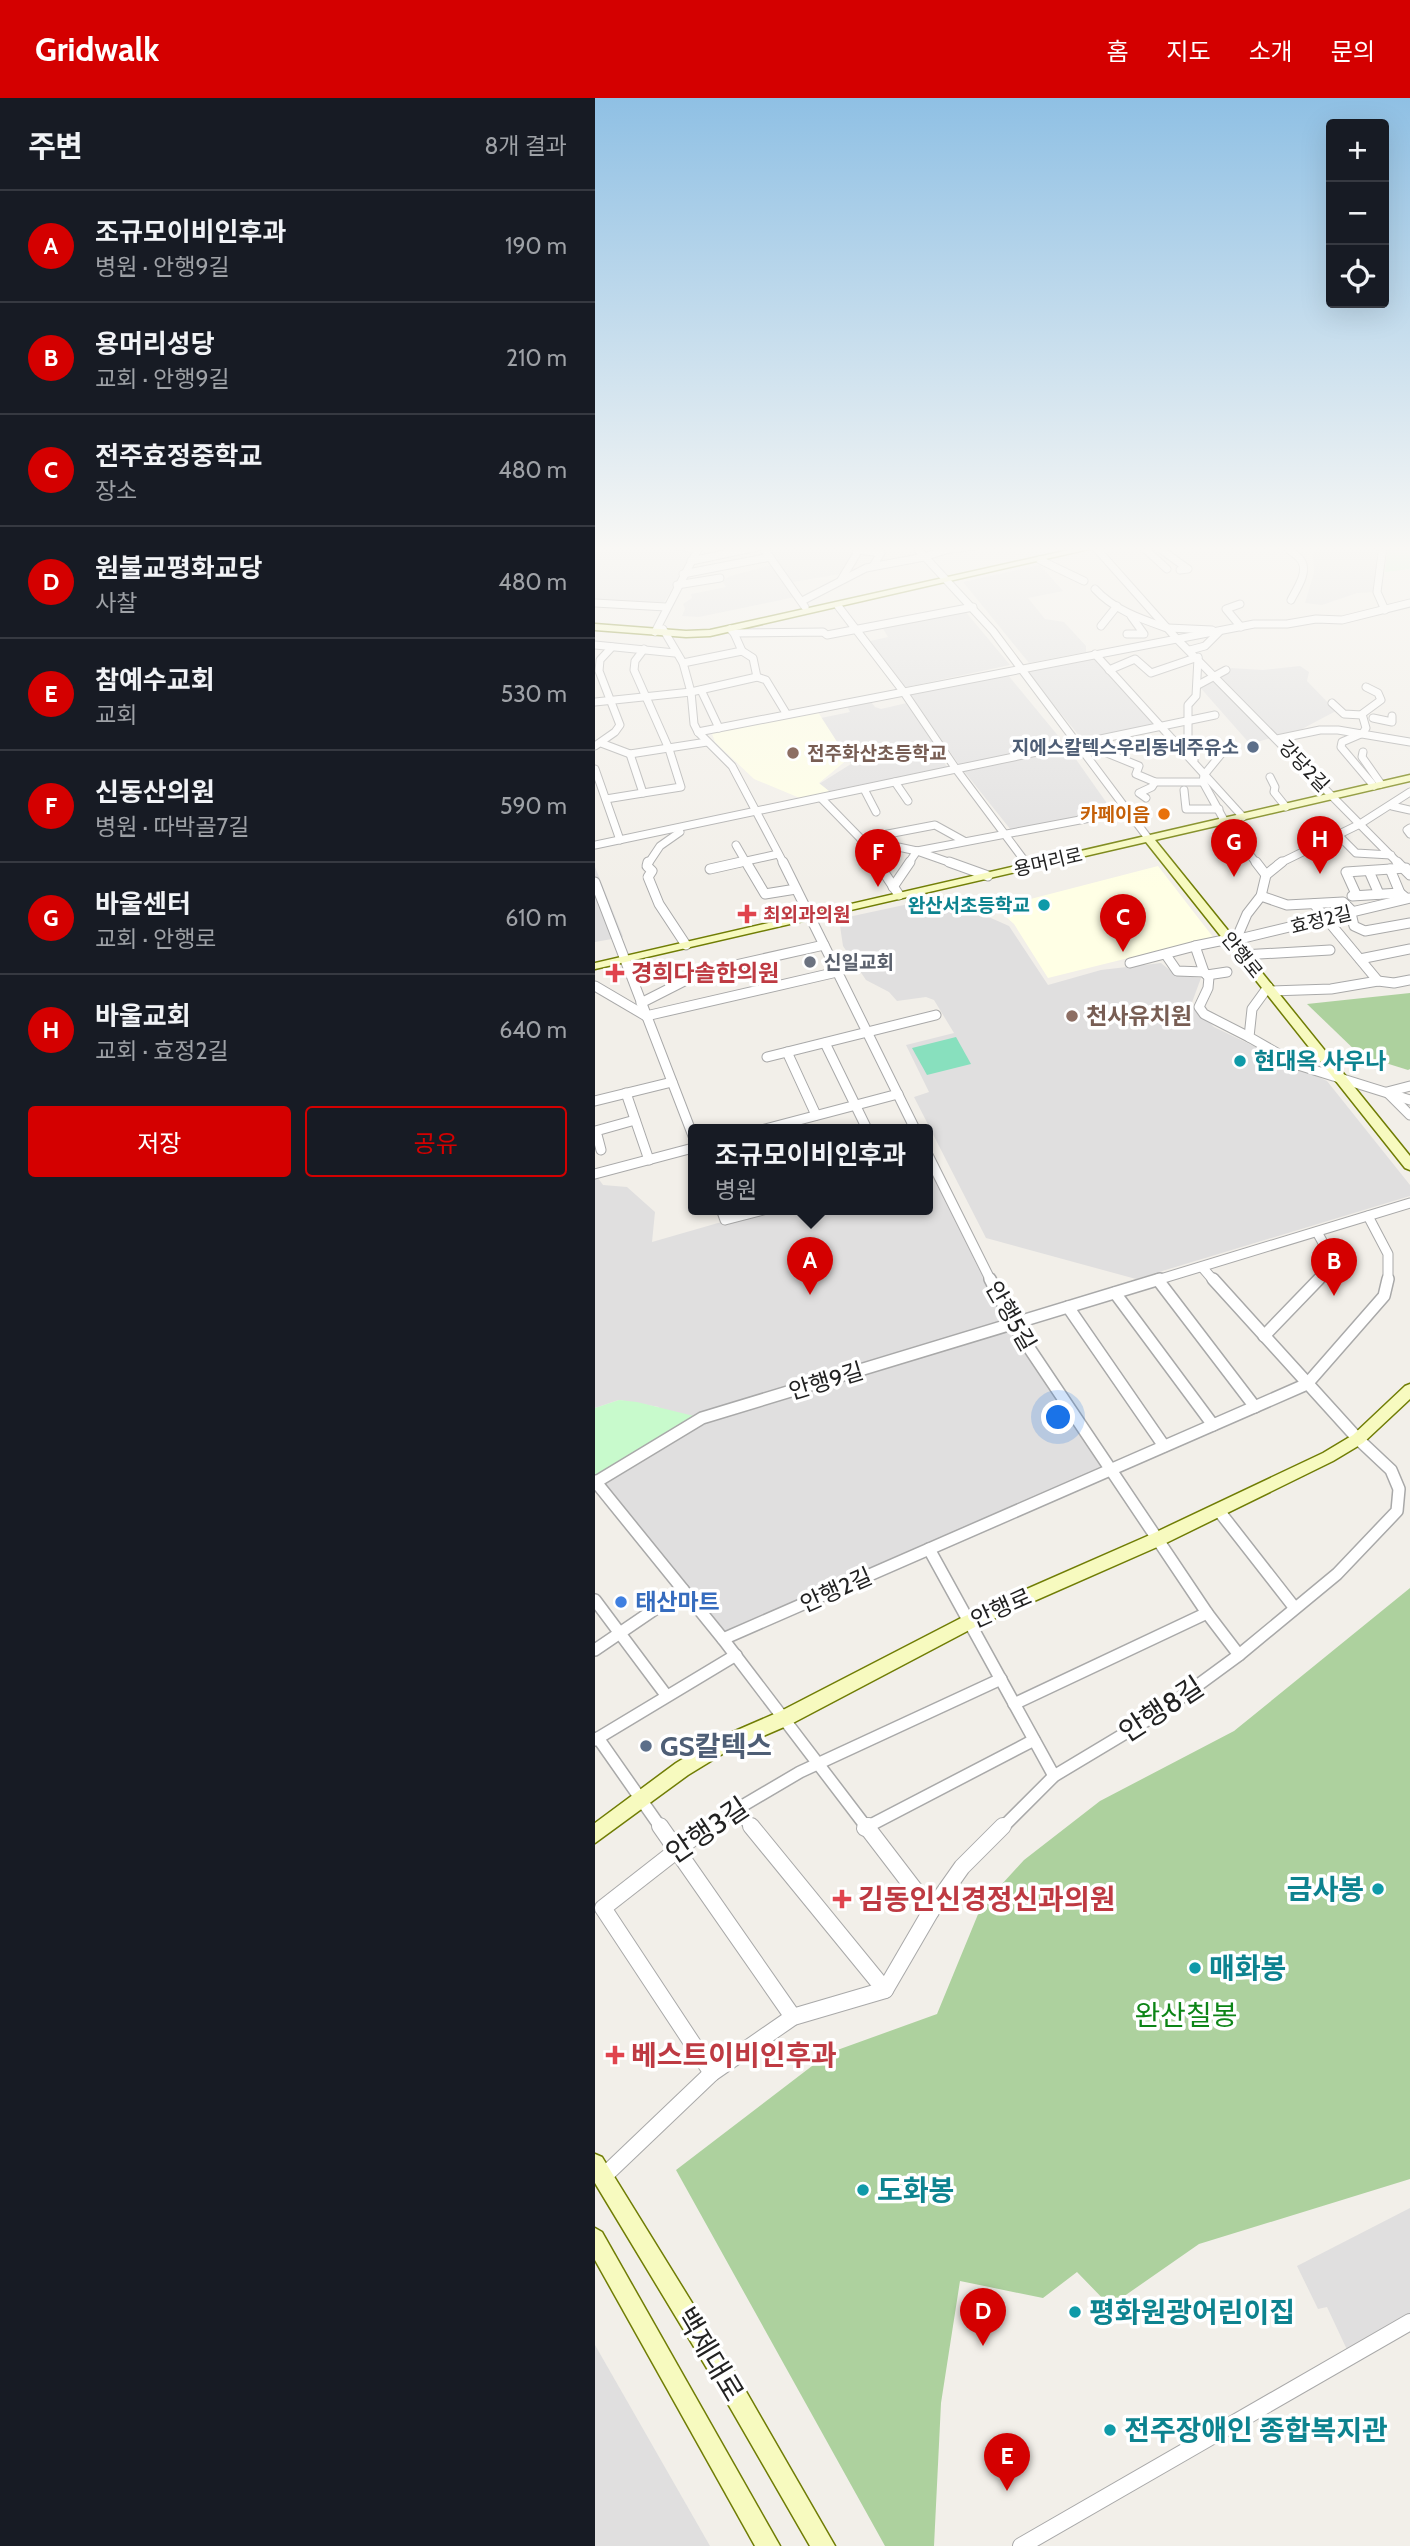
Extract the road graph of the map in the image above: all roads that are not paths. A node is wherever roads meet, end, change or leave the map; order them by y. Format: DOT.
graph roads {
  1 [pos="600,660"];
  2 [pos="636,660"];
  3 [pos="681,660"];
  4 [pos="697,660"];
  5 [pos="755,660"];
  6 [pos="879,660"];
  7 [pos="1013,660"];
  8 [pos="1063,660"];
  9 [pos="1100,660"];
  10 [pos="1132,660"];
  11 [pos="1136,660"];
  12 [pos="1191,660"];
  13 [pos="1198,660"];
  14 [pos="1200,660"];
  15 [pos="683,663"];
  16 [pos="1019,669"];
  17 [pos="1109,670"];
  18 [pos="1226,670"];
  19 [pos="1215,676"];
  20 [pos="757,677"];
  21 [pos="1198,685"];
  22 [pos="1366,687"];
  23 [pos="702,690"];
  24 [pos="903,691"];
  25 [pos="691,692"];
  26 [pos="646,695"];
  27 [pos="611,700"];
  28 [pos="595,702"];
  29 [pos="1332,703"];
  30 [pos="786,713"];
  31 [pos="1215,715"];
  32 [pos="1362,715"];
  33 [pos="1392,716"];
  34 [pos="1189,720"];
  35 [pos="1161,727"];
  36 [pos="719,728"];
  37 [pos="698,732"];
  38 [pos="1366,734"];
  39 [pos="1277,739"];
  40 [pos="707,742"];
  41 [pos="1410,742"];
  42 [pos="1076,744"];
  43 [pos="598,745"];
  44 [pos="669,749"];
  45 [pos="1363,752"];
  46 [pos="1107,753"];
  47 [pos="1222,753"];
  48 [pos="630,754"];
  49 [pos="1194,763"];
  50 [pos="595,769"];
  51 [pos="956,769"];
  52 [pos="1270,777"];
  53 [pos="1203,778"];
  54 [pos="1410,778"];
  55 [pos="895,782"];
  56 [pos="1155,782"];
  57 [pos="1378,785"];
  58 [pos="864,789"];
  59 [pos="1184,790"];
  60 [pos="1275,790"];
  61 [pos="1264,792"];
  62 [pos="1410,792"];
  63 [pos="643,793"];
  64 [pos="1333,796"];
  65 [pos="821,798"];
  66 [pos="1146,798"];
  67 [pos="607,799"];
  68 [pos="908,801"];
  69 [pos="1392,806"];
  70 [pos="1286,807"];
  71 [pos="1219,809"];
  72 [pos="1410,810"];
  73 [pos="1127,811"];
  74 [pos="758,812"];
  75 [pos="876,812"];
  76 [pos="1243,817"];
  77 [pos="1225,822"];
  78 [pos="1360,824"];
  79 [pos="699,825"];
  80 [pos="1410,828"];
  81 [pos="1410,834"];
  82 [pos="1338,835"];
  83 [pos="1006,836"];
  84 [pos="1148,838"];
  85 [pos="861,839"];
  86 [pos="595,840"];
  87 [pos="618,841"];
  88 [pos="965,841"];
  89 [pos="595,845"];
  90 [pos="736,845"];
  91 [pos="917,851"];
  92 [pos="778,854"];
  93 [pos="1391,855"];
  94 [pos="745,862"];
  95 [pos="1028,866"];
  96 [pos="710,869"];
  97 [pos="1390,869"];
  98 [pos="1408,870"];
  99 [pos="1369,871"];
  100 [pos="988,876"];
  101 [pos="1266,876"];
  102 [pos="595,882"];
  103 [pos="796,889"];
  104 [pos="896,891"];
  105 [pos="1356,894"];
  106 [pos="1380,894"];
  107 [pos="1406,896"];
  108 [pos="1261,897"];
  109 [pos="1343,902"];
  110 [pos="1314,904"];
  111 [pos="1352,912"];
  112 [pos="809,916"];
  113 [pos="1328,919"];
  114 [pos="1410,923"];
  115 [pos="1229,939"];
  116 [pos="686,945"];
  117 [pos="824,945"];
  118 [pos="1195,946"];
  119 [pos="1410,949"];
  120 [pos="1330,950"];
  121 [pos="1166,955"];
  122 [pos="1242,955"];
  123 [pos="1360,959"];
  124 [pos="624,960"];
  125 [pos="1130,963"];
  126 [pos="595,966"];
  127 [pos="837,972"];
  128 [pos="1227,972"];
  129 [pos="1206,974"];
  130 [pos="1410,980"];
  131 [pos="1378,981"];
  132 [pos="595,986"];
  133 [pos="1269,989"];
  134 [pos="641,1003"];
  135 [pos="936,1015"];
  136 [pos="646,1016"];
  137 [pos="867,1032"];
  138 [pos="1249,1037"];
  139 [pos="825,1043"];
  140 [pos="787,1052"];
  141 [pos="767,1057"];
  142 [pos="1341,1080"];
  143 [pos="672,1082"];
  144 [pos="1410,1086"];
  145 [pos="1387,1092"];
  146 [pos="626,1093"];
  147 [pos="898,1094"];
  148 [pos="1410,1100"];
  149 [pos="595,1101"];
  150 [pos="855,1105"];
  151 [pos="816,1115"];
  152 [pos="1410,1115"];
  153 [pos="635,1120"];
  154 [pos="688,1124"];
  155 [pos="790,1124"];
  156 [pos="864,1124"];
  157 [pos="913,1124"];
  158 [pos="688,1149"];
  159 [pos="601,1150"];
  160 [pos="649,1160"];
  161 [pos="1410,1165"];
  162 [pos="933,1172"];
  163 [pos="595,1174"];
  164 [pos="1410,1203"];
  165 [pos="723,1215"];
  166 [pos="744,1215"];
  167 [pos="1368,1216"];
  168 [pos="1317,1232"];
  169 [pos="1202,1267"];
  170 [pos="1158,1280"];
  171 [pos="1115,1293"];
  172 [pos="1068,1307"];
  173 [pos="1013,1324"];
  174 [pos="1264,1336"];
  175 [pos="1307,1384"];
  176 [pos="1410,1391"];
  177 [pos="1255,1406"];
  178 [pos="1213,1425"];
  179 [pos="1358,1438"];
  180 [pos="1164,1446"];
  181 [pos="1110,1470"];
  182 [pos="596,1481"];
  183 [pos="1219,1511"];
  184 [pos="1158,1539"];
  185 [pos="929,1549"];
  186 [pos="683,1590"];
  187 [pos="595,1600"];
  188 [pos="1294,1607"];
  189 [pos="1207,1613"];
  190 [pos="969,1622"];
  191 [pos="620,1633"];
  192 [pos="723,1639"];
  193 [pos="595,1650"];
  194 [pos="1239,1655"];
  195 [pos="736,1656"];
  196 [pos="1001,1679"];
  197 [pos="666,1695"];
  198 [pos="1014,1704"];
  199 [pos="785,1718"];
  200 [pos="596,1739"];
  201 [pos="1034,1740"];
  202 [pos="819,1764"];
  203 [pos="1054,1776"];
  204 [pos="639,1800"];
  205 [pos="736,1808"];
  206 [pos="865,1828"];
  207 [pos="595,1834"];
  208 [pos="674,1850"];
  209 [pos="932,1911"];
  210 [pos="885,1990"];
  211 [pos="793,2017"];
  212 [pos="712,2073"];
  213 [pos="599,2170"];
  214 [pos="595,2239"];
  215 [pos="1410,2322"];
  216 [pos="768,2546"];
  217 [pos="823,2546"];
  218 [pos="1021,2546"];
  1 -- 27 [label="street"];
  2 -- 26 [label="street"];
  3 -- 15 [label="street"];
  4 -- 15 [label="street"];
  5 -- 20 [label="street"];
  6 -- 24 [label="street"];
  7 -- 16 [label="street, 안행로"];
  8 -- 16 [label="street"];
  9 -- 17 [label="street"];
  10 -- 17 [label="street"];
  11 -- 12 [label="street"];
  13 -- 21 [label="street"];
  14 -- 19 [label="street, 강당2길"];
  15 -- 25 [label="street"];
  16 -- 24 [label="street"];
  16 -- 42 [label="street, 안행로"];
  17 -- 35 [label="street"];
  18 -- 19 [label="street"];
  19 -- 21 [label="street"];
  19 -- 39 [label="street, 강당2길"];
  20 -- 23 [label="street"];
  20 -- 30 [label="street"];
  21 -- 34 [label="street"];
  22 -- 32 [label="street"];
  23 -- 25 [label="street"];
  23 -- 36 [label="street"];
  24 -- 30 [label="street"];
  24 -- 51 [label="street"];
  25 -- 26 [label="street"];
  25 -- 37 [label="street"];
  26 -- 27 [label="street"];
  26 -- 44 [label="street"];
  27 -- 28 [label="street"];
  27 -- 43 [label="street"];
  29 -- 32 [label="street"];
  30 -- 36 [label="street"];
  31 -- 34 [label="street"];
  32 -- 38 [label="street"];
  33 -- 38 [label="street"];
  34 -- 35 [label="street"];
  34 -- 49 [label="street"];
  35 -- 42 [label="street"];
  35 -- 49 [label="street"];
  36 -- 37 [label="street"];
  37 -- 40 [label="street"];
  38 -- 39 [label="street"];
  38 -- 41 [label="street"];
  38 -- 57 [label="street"];
  39 -- 64 [label="street, 강당2길"];
  40 -- 44 [label="street"];
  40 -- 74 [label="street"];
  42 -- 51 [label="street"];
  42 -- 73 [label="street, 안행로"];
  43 -- 48 [label="street"];
  44 -- 48 [label="street"];
  44 -- 63 [label="street"];
  45 -- 57 [label="street"];
  46 -- 56 [label="street"];
  47 -- 53 [label="street"];
  48 -- 63 [label="street"];
  49 -- 53 [label="street"];
  50 -- 67 [label="street"];
  51 -- 55 [label="street"];
  51 -- 83 [label="street"];
  52 -- 60 [label="street"];
  53 -- 56 [label="street"];
  53 -- 71 [label="street"];
  53 -- 76 [label="street"];
  54 -- 57 [label="street, 용머리로"];
  55 -- 58 [label="street"];
  55 -- 68 [label="street"];
  56 -- 66 [label="street"];
  57 -- 64 [label="street, 용머리로"];
  58 -- 65 [label="street"];
  58 -- 75 [label="street"];
  59 -- 71 [label="street"];
  60 -- 61 [label="street"];
  60 -- 70 [label="street"];
  62 -- 69 [label="street"];
  63 -- 67 [label="street"];
  64 -- 70 [label="street, 용머리로"];
  64 -- 78 [label="street, 강당2길"];
  65 -- 74 [label="street"];
  65 -- 85 [label="street"];
  67 -- 87 [label="street"];
  69 -- 72 [label="street"];
  69 -- 78 [label="street"];
  70 -- 76 [label="street, 용머리로"];
  71 -- 77 [label="street"];
  73 -- 83 [label="street"];
  73 -- 84 [label="street, 안행로"];
  74 -- 79 [label="street"];
  74 -- 92 [label="street"];
  76 -- 77 [label="street, 용머리로"];
  77 -- 84 [label="street, 용머리로"];
  77 -- 101 [label="street"];
  78 -- 82 [label="street"];
  78 -- 93 [label="street, 강당2길"];
  79 -- 87 [label="street"];
  79 -- 116 [label="street"];
  80 -- 81 [label="street"];
  82 -- 93 [label="street"];
  82 -- 101 [label="street"];
  83 -- 88 [label="street"];
  83 -- 95 [label="street"];
  84 -- 95 [label="street, 용머리로"];
  84 -- 115 [label="street, 안행로"];
  85 -- 88 [label="street"];
  85 -- 91 [label="street"];
  85 -- 104 [label="street"];
  86 -- 87 [label="street"];
  87 -- 89 [label="street"];
  88 -- 91 [label="street"];
  90 -- 94 [label="street"];
  91 -- 100 [label="street"];
  91 -- 104 [label="street"];
  92 -- 94 [label="street"];
  92 -- 103 [label="street"];
  93 -- 98 [label="street, 강당2길"];
  94 -- 96 [label="street"];
  94 -- 103 [label="street"];
  95 -- 100 [label="street, 용머리로"];
  97 -- 98 [label="street"];
  97 -- 99 [label="street"];
  97 -- 107 [label="street"];
  99 -- 105 [label="street"];
  99 -- 106 [label="street"];
  100 -- 104 [label="street, 용머리로"];
  101 -- 108 [label="street"];
  102 -- 124 [label="street"];
  103 -- 112 [label="street"];
  104 -- 112 [label="street, 용머리로"];
  105 -- 106 [label="street"];
  105 -- 109 [label="street"];
  106 -- 107 [label="street"];
  107 -- 111 [label="street, 효정2길"];
  108 -- 110 [label="street"];
  108 -- 115 [label="street"];
  109 -- 110 [label="street"];
  109 -- 111 [label="street"];
  110 -- 113 [label="street"];
  111 -- 113 [label="street, 효정2길"];
  111 -- 114 [label="street"];
  112 -- 116 [label="street, 용머리로"];
  112 -- 117 [label="street"];
  113 -- 115 [label="street, 효정2길"];
  113 -- 123 [label="street"];
  115 -- 118 [label="street, 효정2길"];
  115 -- 122 [label="street, 안행로"];
  116 -- 124 [label="street, 용머리로"];
  117 -- 127 [label="street"];
  117 -- 134 [label="street"];
  118 -- 121 [label="street, 효정2길"];
  118 -- 129 [label="street"];
  119 -- 123 [label="street"];
  120 -- 122 [label="street"];
  121 -- 125 [label="street, 효정2길"];
  121 -- 129 [label="street"];
  122 -- 133 [label="street, 안행로"];
  123 -- 131 [label="street"];
  124 -- 126 [label="street, 용머리로"];
  124 -- 134 [label="street"];
  127 -- 136 [label="street"];
  127 -- 137 [label="street"];
  128 -- 129 [label="street"];
  129 -- 138 [label="street"];
  130 -- 131 [label="street"];
  131 -- 133 [label="street"];
  132 -- 136 [label="street"];
  133 -- 138 [label="street"];
  133 -- 142 [label="street, 안행로"];
  134 -- 136 [label="street"];
  135 -- 137 [label="street"];
  136 -- 143 [label="street"];
  137 -- 139 [label="street"];
  137 -- 147 [label="street"];
  138 -- 142 [label="street"];
  139 -- 140 [label="street"];
  139 -- 150 [label="street"];
  140 -- 141 [label="street"];
  140 -- 151 [label="street"];
  142 -- 145 [label="street"];
  142 -- 161 [label="street, 안행로"];
  143 -- 146 [label="street"];
  143 -- 154 [label="street"];
  144 -- 145 [label="street"];
  145 -- 148 [label="street"];
  145 -- 152 [label="street"];
  146 -- 149 [label="street"];
  146 -- 153 [label="street"];
  147 -- 150 [label="street"];
  147 -- 157 [label="street"];
  150 -- 151 [label="street"];
  150 -- 156 [label="street"];
  151 -- 155 [label="street"];
  153 -- 159 [label="street"];
  153 -- 160 [label="street"];
  158 -- 160 [label="street"];
  160 -- 163 [label="street"];
  162 -- 173 [label="street, 안행5길"];
  164 -- 167 [label="street, 안행9길"];
  165 -- 166 [label="street"];
  167 -- 168 [label="street, 안행9길"];
  167 -- 175 [label="street"];
  168 -- 169 [label="street, 안행9길"];
  168 -- 174 [label="street"];
  169 -- 170 [label="street, 안행9길"];
  169 -- 174 [label="street"];
  170 -- 171 [label="street, 안행9길"];
  170 -- 177 [label="street"];
  171 -- 172 [label="street, 안행9길"];
  171 -- 178 [label="street"];
  172 -- 173 [label="street, 안행9길"];
  172 -- 180 [label="street"];
  173 -- 181 [label="street, 안행5길"];
  173 -- 182 [label="street, 안행9길"];
  174 -- 175 [label="street"];
  175 -- 177 [label="street"];
  175 -- 179 [label="street"];
  176 -- 179 [label="street, 안행로"];
  177 -- 178 [label="street"];
  178 -- 180 [label="street"];
  179 -- 183 [label="street, 안행로"];
  179 -- 188 [label="street, 안행8길"];
  180 -- 181 [label="street"];
  181 -- 184 [label="street, 안행5길"];
  181 -- 185 [label="street, 안행2길"];
  182 -- 186 [label="street"];
  183 -- 184 [label="street, 안행로"];
  183 -- 188 [label="street"];
  184 -- 189 [label="street, 안행5길"];
  184 -- 190 [label="street, 안행로"];
  185 -- 190 [label="street"];
  185 -- 192 [label="street, 안행2길"];
  186 -- 191 [label="street"];
  186 -- 192 [label="street"];
  187 -- 191 [label="street"];
  188 -- 194 [label="street, 안행8길"];
  189 -- 194 [label="street, 안행5길"];
  189 -- 198 [label="street"];
  190 -- 196 [label="street"];
  190 -- 199 [label="street, 안행로"];
  191 -- 193 [label="street"];
  191 -- 197 [label="street"];
  192 -- 195 [label="street"];
  194 -- 203 [label="street, 안행8길"];
  195 -- 197 [label="street"];
  195 -- 199 [label="street"];
  196 -- 198 [label="street"];
  196 -- 202 [label="street, 안행3길"];
  197 -- 200 [label="street"];
  198 -- 201 [label="street"];
  199 -- 202 [label="street"];
  199 -- 204 [label="street, 안행로"];
  200 -- 204 [label="street"];
  201 -- 203 [label="street"];
  201 -- 206 [label="street"];
  202 -- 205 [label="street, 안행3길"];
  202 -- 206 [label="street"];
  203 -- 209 [label="street, 안행8길"];
  204 -- 207 [label="street, 안행로"];
  204 -- 208 [label="street"];
  205 -- 208 [label="street, 안행3길"];
  205 -- 210 [label="street"];
  206 -- 209 [label="street"];
  208 -- 211 [label="street"];
  208 -- 212 [label="street, 안행3길"];
  209 -- 210 [label="street, 안행8길"];
  210 -- 211 [label="street"];
  211 -- 212 [label="street"];
  212 -- 213 [label="street"];
  213 -- 217 [label="street, 백제대로"];
  214 -- 216 [label="street, 백제대로"];
  215 -- 218 [label="street"];
}
